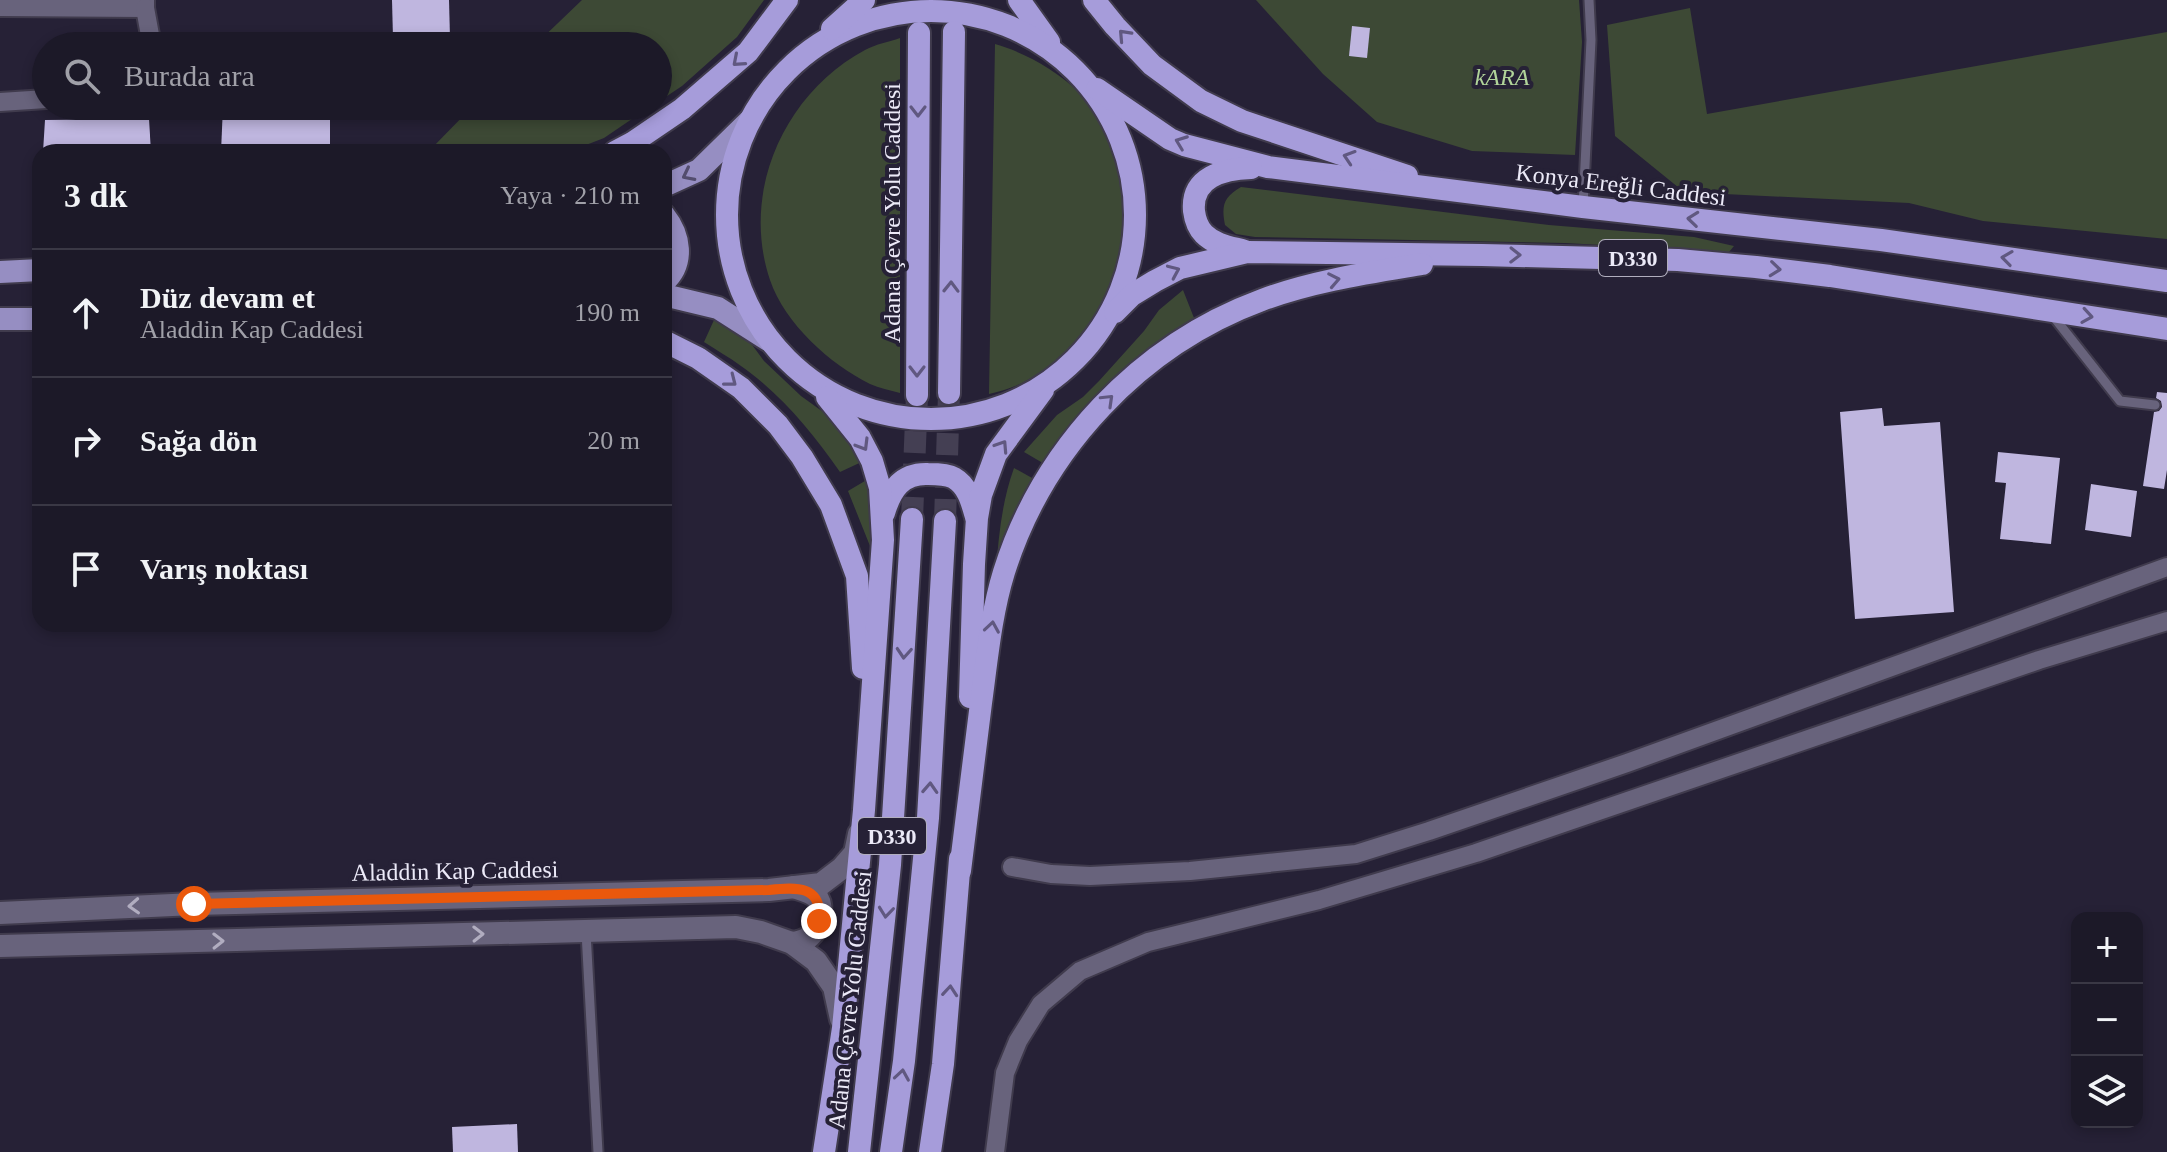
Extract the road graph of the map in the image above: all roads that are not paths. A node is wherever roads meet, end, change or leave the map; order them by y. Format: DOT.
graph roads {
  1 [pos="787,0"];
  2 [pos="864,0"];
  3 [pos="1019,0"];
  4 [pos="1094,0"];
  5 [pos="1589,0"];
  6 [pos="145,4"];
  7 [pos="0,7"];
  8 [pos="150,32"];
  9 [pos="954,32"];
  10 [pos="919,33"];
  11 [pos="1057,53"];
  12 [pos="788,69"];
  13 [pos="1089,84"];
  14 [pos="32,100"];
  15 [pos="0,102"];
  16 [pos="672,116"];
  17 [pos="666,120"];
  18 [pos="750,120"];
  19 [pos="630,144"];
  20 [pos="1268,167"];
  21 [pos="672,182"];
  22 [pos="1450,190"];
  23 [pos="1583,207"];
  24 [pos="672,228"];
  25 [pos="1247,252"];
  26 [pos="1482,255"];
  27 [pos="32,270"];
  28 [pos="672,271"];
  29 [pos="0,272"];
  30 [pos="2167,281"];
  31 [pos="672,297"];
  32 [pos="2048,310"];
  33 [pos="1111,315"];
  34 [pos="0,319"];
  35 [pos="32,319"];
  36 [pos="2167,329"];
  37 [pos="768,340"];
  38 [pos="672,346"];
  39 [pos="1049,383"];
  40 [pos="815,384"];
  41 [pos="949,393"];
  42 [pos="917,395"];
  43 [pos="2155,405"];
  44 [pos="883,518"];
  45 [pos="977,518"];
  46 [pos="912,519"];
  47 [pos="945,521"];
  48 [pos="2167,567"];
  49 [pos="2167,621"];
  50 [pos="868,751"];
  51 [pos="864,810"];
  52 [pos="1012,867"];
  53 [pos="960,871"];
  54 [pos="794,887"];
  55 [pos="0,913"];
  56 [pos="586,932"];
  57 [pos="792,943"];
  58 [pos="0,946"];
  59 [pos="843,1028"];
  60 [pos="598,1152"];
  61 [pos="824,1152"];
  62 [pos="859,1152"];
  63 [pos="891,1152"];
  64 [pos="930,1152"];
  65 [pos="995,1152"];
  1 -- 16 [label="highway, one-way"];
  2 -- 12 [label="highway"];
  3 -- 11 [label="highway"];
  22 -- 4 [label="highway, D330, one-way"];
  5 -- 23 [label="lane"];
  6 -- 7 [label="street"];
  6 -- 8 [label="street"];
  41 -- 9 [label="highway, one-way"];
  10 -- 42 [label="highway, Adana Çevre Yolu Caddesi, one-way"];
  11 -- 12 [label="highway"];
  11 -- 13 [label="highway"];
  12 -- 18 [label="highway"];
  20 -- 13 [label="highway, Konya Ereğli Caddesi, one-way"];
  13 -- 33 [label="highway"];
  14 -- 15 [label="street"];
  17 -- 19 [label="highway, one-way"];
  18 -- 21 [label="main road, one-way"];
  18 -- 37 [label="highway"];
  20 -- 22 [label="highway, Konya Ereğli Caddesi"];
  20 -- 25 [label="highway"];
  22 -- 23 [label="highway, Konya Ereğli Caddesi / D330"];
  30 -- 23 [label="highway, Konya Ereğli Caddesi / D330, one-way"];
  24 -- 28 [label="main road"];
  25 -- 26 [label="highway, D330"];
  33 -- 25 [label="highway, D330, one-way"];
  26 -- 32 [label="highway, D330, one-way"];
  53 -- 26 [label="highway, one-way"];
  27 -- 29 [label="main road"];
  31 -- 37 [label="main road"];
  32 -- 36 [label="highway, D330, one-way"];
  32 -- 43 [label="lane"];
  33 -- 39 [label="highway"];
  34 -- 35 [label="main road"];
  37 -- 40 [label="highway"];
  38 -- 50 [label="highway, one-way"];
  39 -- 40 [label="highway"];
  45 -- 39 [label="highway, one-way"];
  40 -- 44 [label="highway, one-way"];
  44 -- 45 [label="highway"];
  44 -- 50 [label="highway"];
  45 -- 53 [label="highway"];
  46 -- 62 [label="highway, Adana Çevre Yolu Caddesi / D330, one-way"];
  63 -- 47 [label="highway, D330, one-way"];
  48 -- 52 [label="street"];
  49 -- 65 [label="street"];
  50 -- 51 [label="highway"];
  51 -- 54 [label="street, Aladdin Kap Caddesi"];
  51 -- 59 [label="highway"];
  64 -- 53 [label="highway, one-way"];
  54 -- 55 [label="street, Aladdin Kap Caddesi, one-way"];
  54 -- 57 [label="street"];
  56 -- 57 [label="street"];
  58 -- 56 [label="street, one-way"];
  56 -- 60 [label="lane"];
  57 -- 59 [label="street"];
  59 -- 61 [label="highway"];
}
